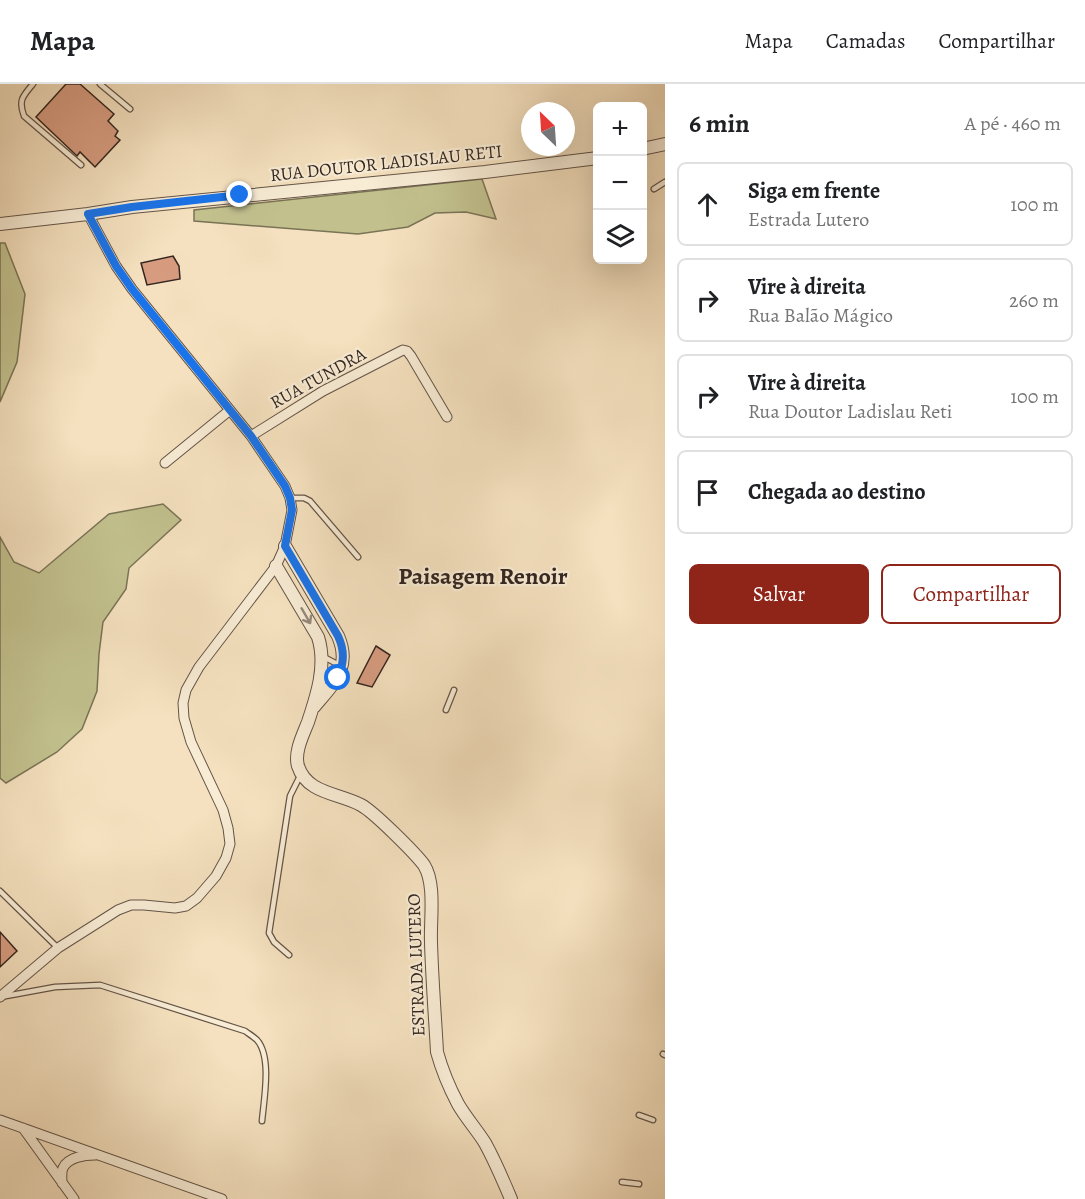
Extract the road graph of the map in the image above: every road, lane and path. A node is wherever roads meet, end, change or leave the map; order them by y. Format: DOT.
graph roads {
  1 [pos="33,84"];
  2 [pos="100,84"];
  3 [pos="130,108"];
  4 [pos="665,144"];
  5 [pos="647,148"];
  6 [pos="593,158"];
  7 [pos="81,165"];
  8 [pos="665,182"];
  9 [pos="654,189"];
  10 [pos="88,214"];
  11 [pos="0,224"];
  12 [pos="230,410"];
  13 [pos="447,417"];
  14 [pos="251,436"];
  15 [pos="165,463"];
  16 [pos="290,498"];
  17 [pos="285,546"];
  18 [pos="358,556"];
  19 [pos="276,566"];
  20 [pos="322,656"];
  21 [pos="343,667"];
  22 [pos="454,690"];
  23 [pos="313,708"];
  24 [pos="446,710"];
  25 [pos="302,774"];
  26 [pos="0,891"];
  27 [pos="58,948"];
  28 [pos="289,956"];
  29 [pos="0,997"];
  30 [pos="639,1115"];
  31 [pos="0,1120"];
  32 [pos="652,1120"];
  33 [pos="262,1121"];
  34 [pos="23,1128"];
  35 [pos="98,1155"];
  36 [pos="622,1182"];
  37 [pos="62,1183"];
  38 [pos="639,1184"];
  39 [pos="74,1199"];
  40 [pos="222,1199"];
  41 [pos="511,1199"];
  1 -- 7 [label="lane"];
  2 -- 3 [label="lane"];
  4 -- 5 [label="street"];
  6 -- 10 [label="street, RUA DOUTOR LADISLAU RETI"];
  8 -- 9 [label="lane"];
  10 -- 11 [label="street, RUA DOUTOR LADISLAU RETI"];
  10 -- 12 [label="street"];
  12 -- 14 [label="street"];
  12 -- 15 [label="street"];
  13 -- 14 [label="street, RUA TUNDRA"];
  14 -- 16 [label="street"];
  16 -- 17 [label="street"];
  16 -- 18 [label="lane"];
  17 -- 19 [label="street"];
  17 -- 21 [label="street"];
  19 -- 20 [label="street, one-way"];
  19 -- 27 [label="street"];
  20 -- 21 [label="lane"];
  20 -- 23 [label="street"];
  21 -- 23 [label="street"];
  22 -- 24 [label="lane"];
  23 -- 25 [label="street"];
  25 -- 28 [label="lane"];
  25 -- 41 [label="street, ESTRADA LUTERO"];
  26 -- 27 [label="lane"];
  27 -- 29 [label="street"];
  29 -- 33 [label="lane"];
  30 -- 32 [label="lane"];
  31 -- 34 [label="street"];
  34 -- 35 [label="street"];
  34 -- 37 [label="street"];
  35 -- 37 [label="street"];
  35 -- 40 [label="street"];
  36 -- 38 [label="lane"];
  37 -- 39 [label="street"];
}
